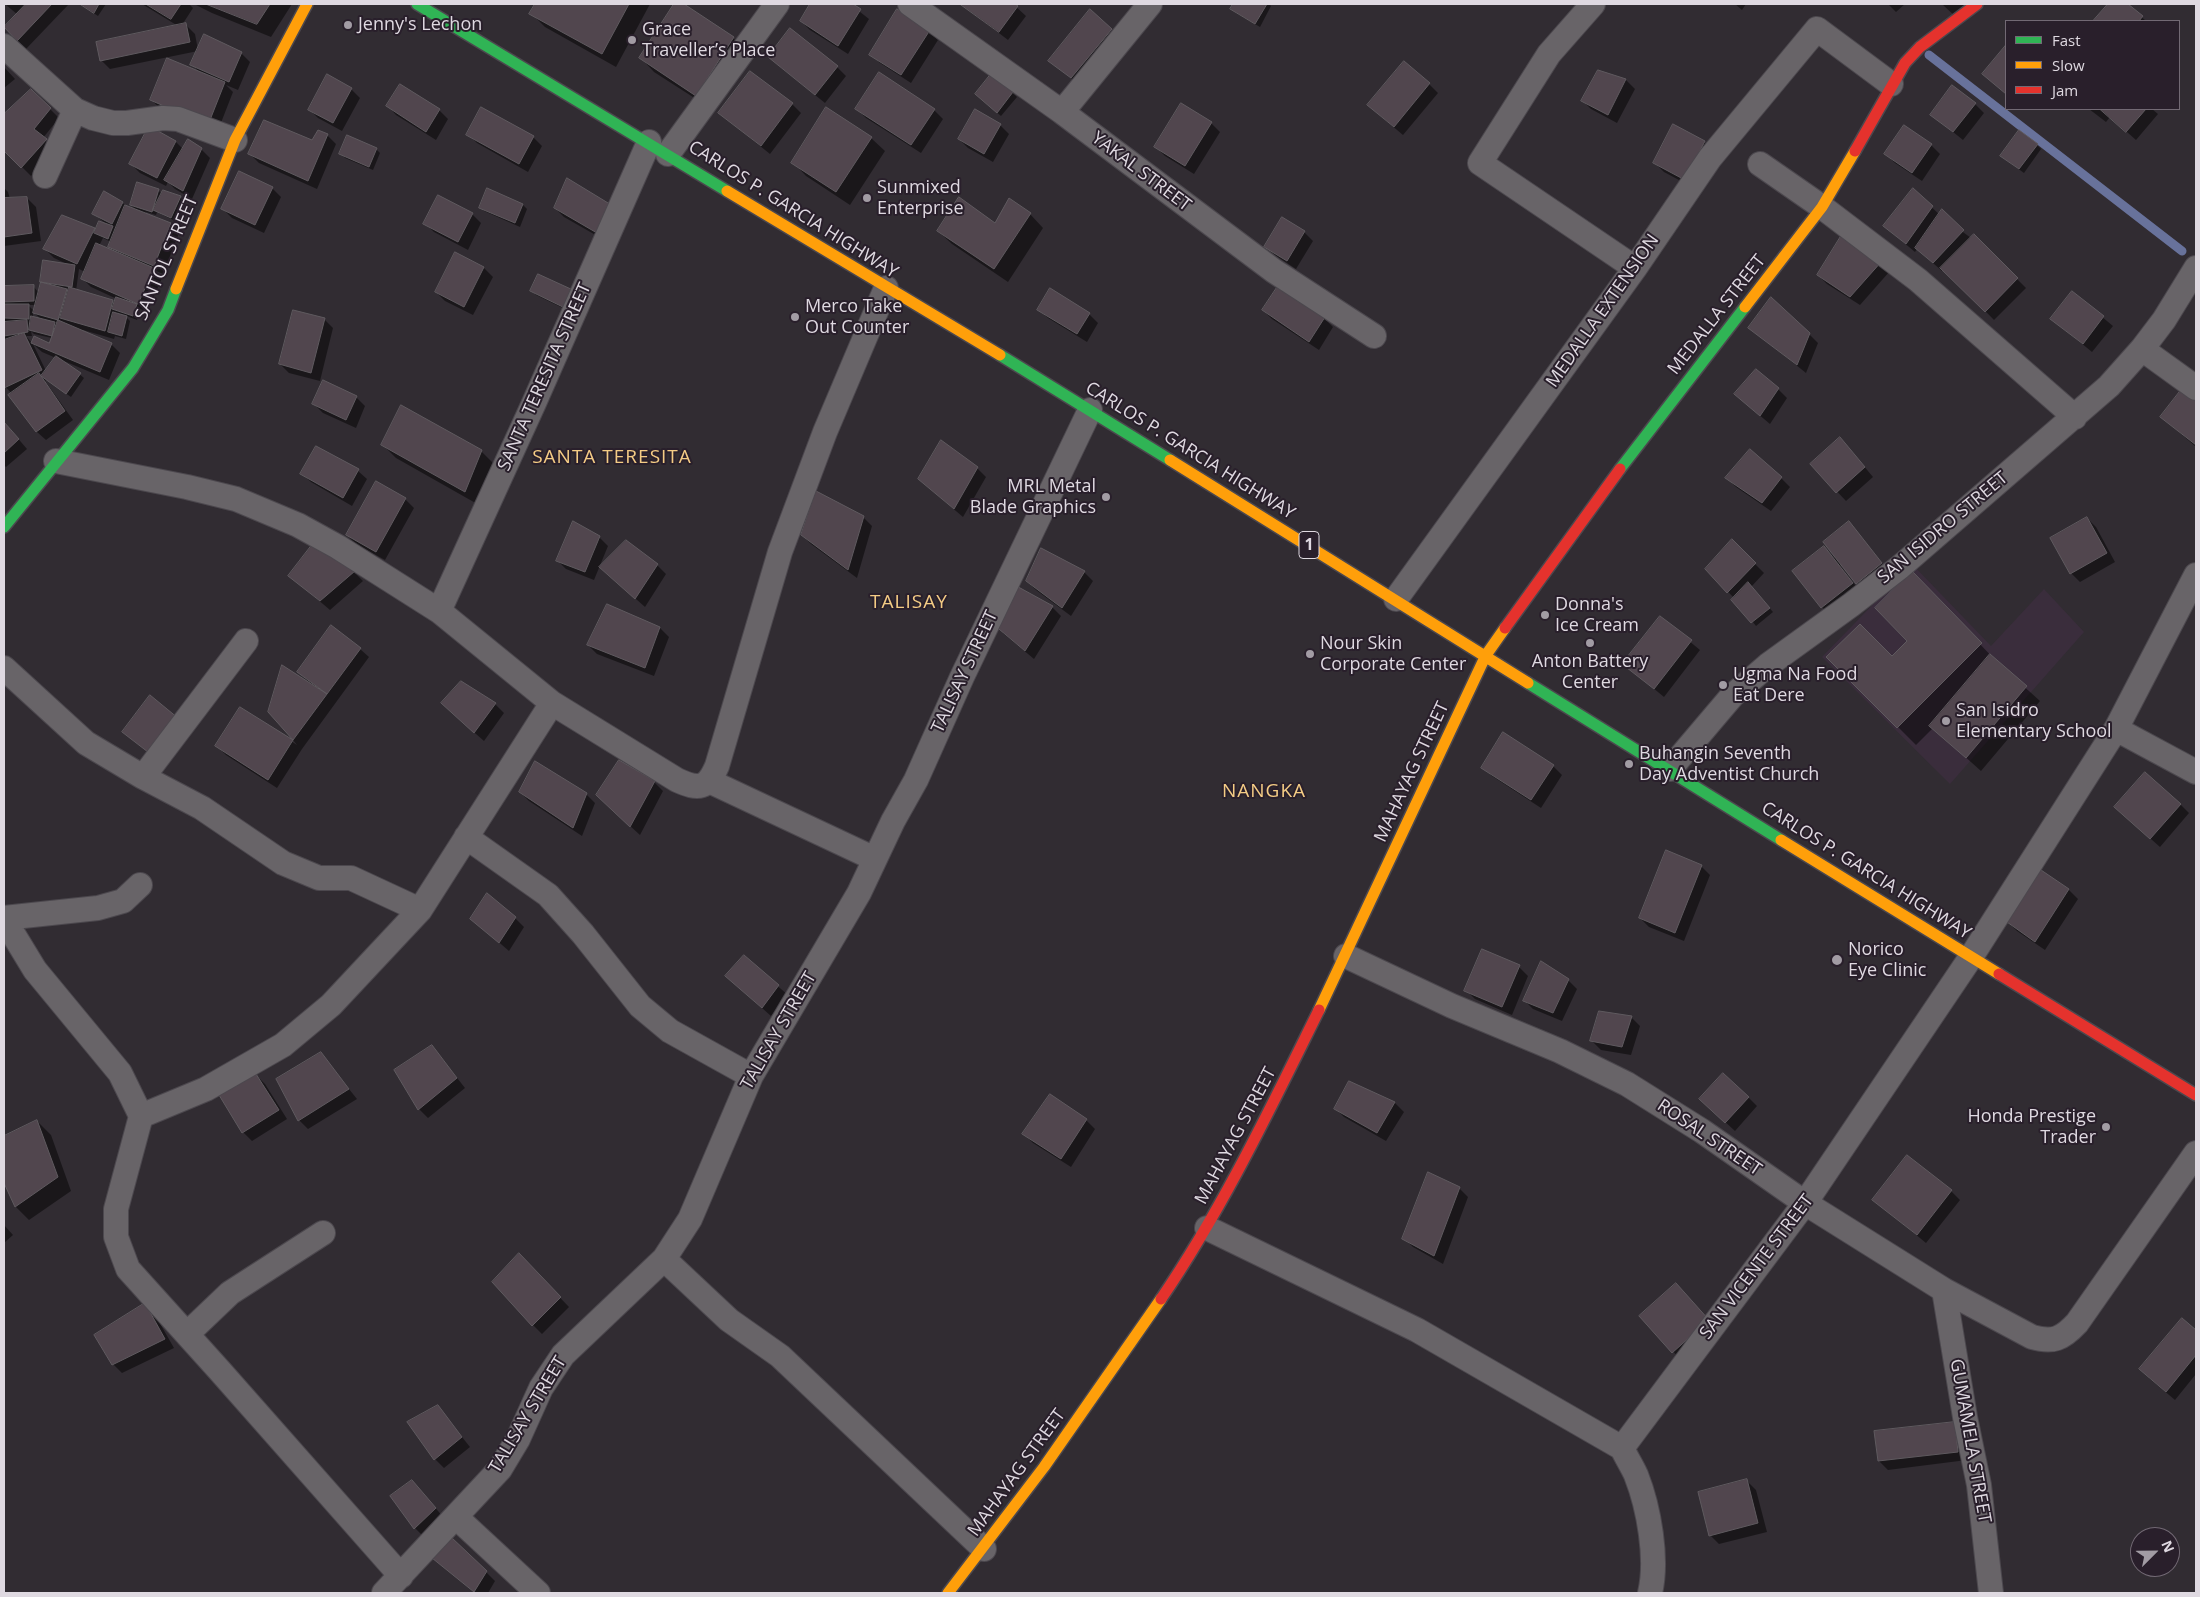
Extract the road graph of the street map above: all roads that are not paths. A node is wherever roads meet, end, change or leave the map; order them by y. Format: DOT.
graph roads {
  1 [pos="307,4"];
  2 [pos="417,4"];
  3 [pos="778,4"];
  4 [pos="910,4"];
  5 [pos="1150,4"];
  6 [pos="1593,4"];
  7 [pos="1977,4"];
  8 [pos="4,46"];
  9 [pos="1891,84"];
  10 [pos="75,110"];
  11 [pos="1062,112"];
  12 [pos="235,140"];
  13 [pos="649,142"];
  14 [pos="668,154"];
  15 [pos="1760,164"];
  16 [pos="45,176"];
  17 [pos="1822,207"];
  18 [pos="1635,268"];
  19 [pos="2196,268"];
  20 [pos="886,288"];
  21 [pos="1374,336"];
  22 [pos="2142,349"];
  23 [pos="2196,388"];
  24 [pos="1090,410"];
  25 [pos="2075,417"];
  26 [pos="56,461"];
  27 [pos="4,528"];
  28 [pos="2196,575"];
  29 [pos="1396,599"];
  30 [pos="439,611"];
  31 [pos="246,641"];
  32 [pos="1486,655"];
  33 [pos="4,668"];
  34 [pos="552,703"];
  35 [pos="2116,730"];
  36 [pos="1670,769"];
  37 [pos="2196,772"];
  38 [pos="143,777"];
  39 [pos="709,781"];
  40 [pos="466,837"];
  41 [pos="875,860"];
  42 [pos="140,885"];
  43 [pos="420,910"];
  44 [pos="4,919"];
  45 [pos="1346,956"];
  46 [pos="1971,957"];
  47 [pos="751,1076"];
  48 [pos="2196,1094"];
  49 [pos="142,1116"];
  50 [pos="2196,1153"];
  51 [pos="1805,1203"];
  52 [pos="1208,1228"];
  53 [pos="322,1233"];
  54 [pos="664,1259"];
  55 [pos="1944,1290"];
  56 [pos="187,1334"];
  57 [pos="1622,1448"];
  58 [pos="456,1517"];
  59 [pos="984,1549"];
  60 [pos="401,1576"];
  61 [pos="384,1593"];
  62 [pos="538,1593"];
  63 [pos="948,1593"];
  64 [pos="1650,1593"];
  65 [pos="1991,1593"];
  1 -- 12 [label="main road, SANTOL STREET"];
  2 -- 13 [label="main road, CARLOS P. GARCIA HIGHWAY / 1"];
  3 -- 14 [label="street"];
  4 -- 11 [label="street, YAKAL STREET"];
  5 -- 11 [label="street"];
  6 -- 18 [label="street"];
  7 -- 9 [label="main road, MEDALLA STREET"];
  8 -- 10 [label="street"];
  9 -- 17 [label="main road, MEDALLA STREET"];
  9 -- 18 [label="street, MEDALLA EXTENSION"];
  10 -- 12 [label="street"];
  10 -- 16 [label="street"];
  11 -- 21 [label="street, YAKAL STREET"];
  12 -- 26 [label="main road, SANTOL STREET"];
  13 -- 14 [label="main road, CARLOS P. GARCIA HIGHWAY / 1"];
  13 -- 30 [label="street, SANTA TERESITA STREET"];
  14 -- 20 [label="main road, CARLOS P. GARCIA HIGHWAY / 1"];
  15 -- 17 [label="street"];
  17 -- 25 [label="street"];
  17 -- 32 [label="main road, MEDALLA STREET"];
  18 -- 29 [label="street, MEDALLA EXTENSION"];
  19 -- 22 [label="street, SAN ISIDRO STREET"];
  20 -- 24 [label="main road, CARLOS P. GARCIA HIGHWAY / 1"];
  20 -- 39 [label="street"];
  22 -- 23 [label="street"];
  22 -- 25 [label="street, SAN ISIDRO STREET"];
  24 -- 29 [label="main road, CARLOS P. GARCIA HIGHWAY / 1"];
  24 -- 41 [label="street, TALISAY STREET"];
  25 -- 36 [label="street, SAN ISIDRO STREET"];
  26 -- 27 [label="main road, SANTOL STREET"];
  26 -- 30 [label="street"];
  28 -- 35 [label="street, SAN VICENTE STREET"];
  29 -- 32 [label="main road, CARLOS P. GARCIA HIGHWAY / 1"];
  30 -- 34 [label="street"];
  31 -- 38 [label="street"];
  32 -- 36 [label="main road, CARLOS P. GARCIA HIGHWAY / 1"];
  32 -- 45 [label="main road, MAHAYAG STREET"];
  33 -- 38 [label="street"];
  34 -- 39 [label="street"];
  34 -- 40 [label="street"];
  35 -- 37 [label="street"];
  35 -- 46 [label="street, SAN VICENTE STREET"];
  36 -- 46 [label="main road, CARLOS P. GARCIA HIGHWAY / 1"];
  38 -- 43 [label="street"];
  39 -- 41 [label="street"];
  40 -- 43 [label="street"];
  40 -- 47 [label="street"];
  41 -- 47 [label="street, TALISAY STREET"];
  42 -- 44 [label="street"];
  43 -- 49 [label="street"];
  44 -- 49 [label="street"];
  45 -- 51 [label="street, ROSAL STREET"];
  45 -- 52 [label="main road, MAHAYAG STREET"];
  46 -- 48 [label="main road, CARLOS P. GARCIA HIGHWAY / 1"];
  46 -- 51 [label="street, SAN VICENTE STREET"];
  47 -- 54 [label="street, TALISAY STREET"];
  49 -- 56 [label="street"];
  50 -- 55 [label="street, ROSAL STREET"];
  51 -- 55 [label="street, ROSAL STREET"];
  51 -- 57 [label="street, SAN VICENTE STREET"];
  52 -- 57 [label="street"];
  52 -- 59 [label="main road, MAHAYAG STREET"];
  53 -- 56 [label="street"];
  54 -- 58 [label="street, TALISAY STREET"];
  54 -- 59 [label="street"];
  55 -- 65 [label="street, GUMAMELA STREET"];
  56 -- 60 [label="street"];
  57 -- 64 [label="street"];
  58 -- 60 [label="street, TALISAY STREET"];
  58 -- 62 [label="street"];
  59 -- 63 [label="main road, MAHAYAG STREET"];
  60 -- 61 [label="street, TALISAY STREET"];
}
